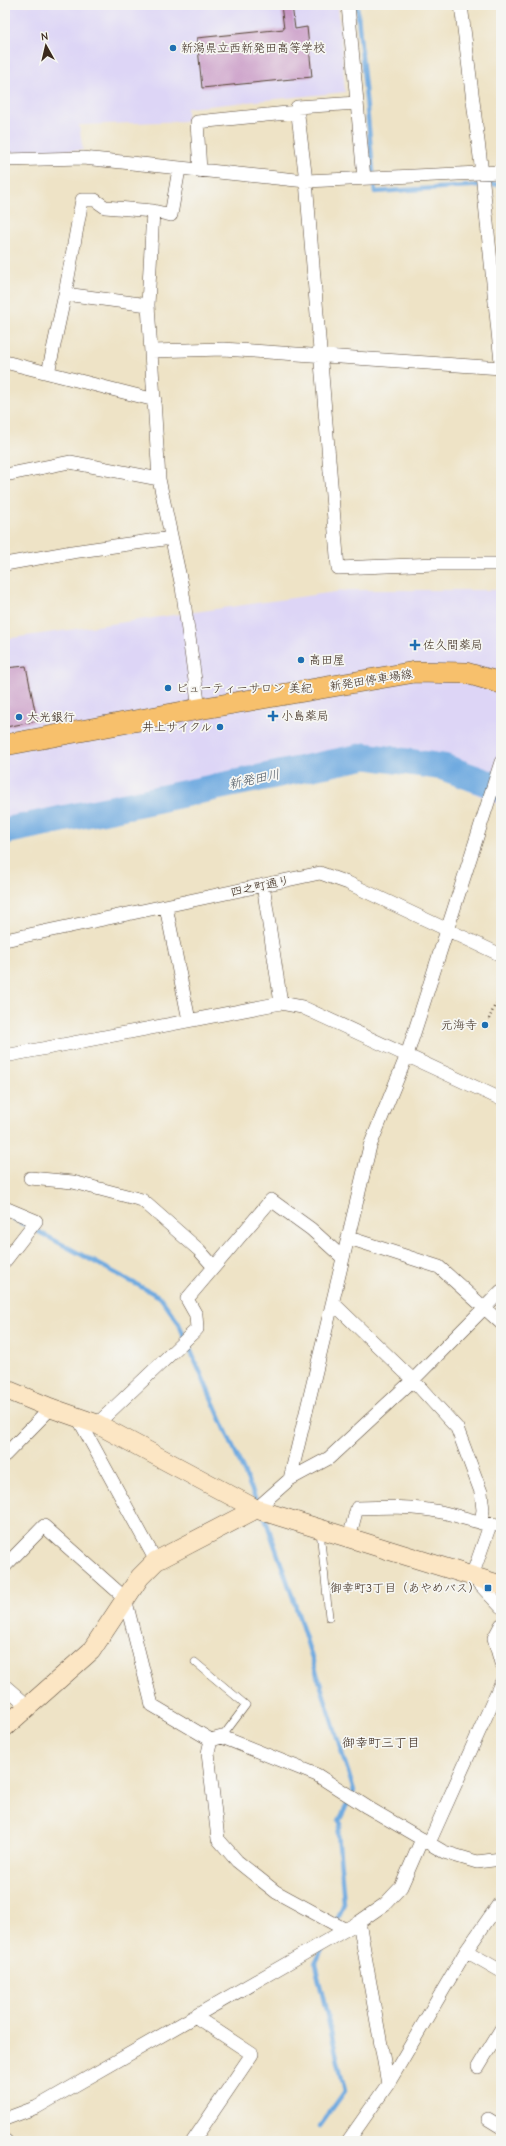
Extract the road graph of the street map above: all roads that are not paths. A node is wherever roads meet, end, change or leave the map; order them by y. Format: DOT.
graph roads {
  1 [pos="348,5"];
  2 [pos="461,5"];
  3 [pos="356,103"];
  4 [pos="297,112"];
  5 [pos="5,160"];
  6 [pos="179,170"];
  7 [pos="200,171"];
  8 [pos="501,172"];
  9 [pos="482,173"];
  10 [pos="364,178"];
  11 [pos="306,181"];
  12 [pos="153,211"];
  13 [pos="65,294"];
  14 [pos="148,305"];
  15 [pos="152,351"];
  16 [pos="320,355"];
  17 [pos="5,362"];
  18 [pos="501,362"];
  19 [pos="501,368"];
  20 [pos="48,373"];
  21 [pos="155,400"];
  22 [pos="5,475"];
  23 [pos="159,479"];
  24 [pos="171,538"];
  25 [pos="5,564"];
  26 [pos="501,564"];
  27 [pos="501,682"];
  28 [pos="199,709"];
  29 [pos="5,745"];
  30 [pos="499,767"];
  31 [pos="263,885"];
  32 [pos="166,907"];
  33 [pos="446,930"];
  34 [pos="5,940"];
  35 [pos="501,955"];
  36 [pos="282,1003"];
  37 [pos="189,1020"];
  38 [pos="407,1055"];
  39 [pos="5,1056"];
  40 [pos="501,1100"];
  41 [pos="30,1178"];
  42 [pos="5,1208"];
  43 [pos="349,1238"];
  44 [pos="343,1258"];
  45 [pos="5,1261"];
  46 [pos="214,1267"];
  47 [pos="501,1291"];
  48 [pos="333,1302"];
  49 [pos="485,1308"];
  50 [pos="501,1323"];
  51 [pos="413,1380"];
  52 [pos="5,1389"];
  53 [pos="52,1408"];
  54 [pos="78,1418"];
  55 [pos="97,1424"];
  56 [pos="5,1455"];
  57 [pos="290,1478"];
  58 [pos="256,1509"];
  59 [pos="491,1524"];
  60 [pos="319,1529"];
  61 [pos="349,1538"];
  62 [pos="156,1561"];
  63 [pos="5,1566"];
  64 [pos="472,1576"];
  65 [pos="501,1585"];
  66 [pos="125,1598"];
  67 [pos="501,1607"];
  68 [pos="330,1617"];
  69 [pos="501,1625"];
  70 [pos="195,1662"];
  71 [pos="501,1663"];
  72 [pos="501,1683"];
  73 [pos="5,1686"];
  74 [pos="29,1707"];
  75 [pos="5,1727"];
  76 [pos="216,1739"];
  77 [pos="425,1841"];
  78 [pos="501,1859"];
  79 [pos="501,1901"];
  80 [pos="359,1922"];
  81 [pos="344,1929"];
  82 [pos="466,1950"];
  83 [pos="501,1971"];
  84 [pos="196,2016"];
  85 [pos="501,2028"];
  86 [pos="478,2067"];
  87 [pos="388,2084"];
  88 [pos="5,2119"];
  89 [pos="488,2119"];
  90 [pos="501,2127"];
  91 [pos="193,2141"];
  92 [pos="348,2141"];
  1 -- 3 [label="street"];
  2 -- 9 [label="street"];
  3 -- 4 [label="street"];
  3 -- 10 [label="street"];
  4 -- 7 [label="street"];
  4 -- 11 [label="street"];
  5 -- 6 [label="street"];
  6 -- 7 [label="street"];
  6 -- 12 [label="street"];
  7 -- 11 [label="street"];
  8 -- 9 [label="street"];
  9 -- 10 [label="street"];
  9 -- 18 [label="street"];
  10 -- 11 [label="street"];
  11 -- 16 [label="street"];
  12 -- 13 [label="street"];
  12 -- 14 [label="street"];
  13 -- 14 [label="street"];
  13 -- 20 [label="street"];
  14 -- 15 [label="street"];
  15 -- 16 [label="street"];
  15 -- 21 [label="street"];
  16 -- 19 [label="street"];
  16 -- 26 [label="street"];
  17 -- 20 [label="street"];
  20 -- 21 [label="street"];
  21 -- 23 [label="street"];
  22 -- 23 [label="street"];
  23 -- 24 [label="street"];
  24 -- 25 [label="street"];
  24 -- 28 [label="street"];
  27 -- 28 [label="main road, 新発田停車場線"];
  28 -- 29 [label="main road, 新発田停車場線"];
  30 -- 33 [label="street"];
  31 -- 32 [label="street, 四之町通り"];
  31 -- 33 [label="street, 四之町通り"];
  31 -- 36 [label="street"];
  32 -- 34 [label="street, 四之町通り"];
  32 -- 37 [label="street"];
  33 -- 35 [label="street, 四之町通り"];
  33 -- 38 [label="street"];
  36 -- 37 [label="street"];
  36 -- 38 [label="street"];
  37 -- 39 [label="street"];
  38 -- 40 [label="street"];
  38 -- 43 [label="street"];
  41 -- 46 [label="street"];
  42 -- 45 [label="street"];
  43 -- 44 [label="street"];
  43 -- 49 [label="street"];
  44 -- 46 [label="street"];
  44 -- 48 [label="street"];
  46 -- 55 [label="street"];
  47 -- 49 [label="street"];
  48 -- 51 [label="street"];
  48 -- 57 [label="street"];
  49 -- 50 [label="street"];
  49 -- 51 [label="street"];
  51 -- 57 [label="street"];
  51 -- 59 [label="street"];
  52 -- 53 [label="street"];
  53 -- 54 [label="street"];
  53 -- 56 [label="street"];
  54 -- 55 [label="street"];
  54 -- 62 [label="street"];
  55 -- 58 [label="street"];
  57 -- 58 [label="street"];
  58 -- 60 [label="street"];
  58 -- 62 [label="street"];
  59 -- 61 [label="street"];
  59 -- 64 [label="street"];
  60 -- 61 [label="street"];
  60 -- 68 [label="lane"];
  61 -- 64 [label="street"];
  62 -- 66 [label="street"];
  63 -- 66 [label="street"];
  64 -- 65 [label="street"];
  64 -- 67 [label="street"];
  66 -- 74 [label="street"];
  66 -- 76 [label="street"];
  69 -- 71 [label="street"];
  70 -- 76 [label="lane"];
  72 -- 77 [label="street"];
  73 -- 74 [label="street"];
  74 -- 75 [label="street"];
  76 -- 77 [label="street"];
  76 -- 81 [label="street"];
  77 -- 78 [label="street"];
  77 -- 80 [label="street"];
  79 -- 82 [label="street"];
  80 -- 81 [label="street"];
  80 -- 87 [label="street"];
  81 -- 84 [label="street"];
  82 -- 83 [label="street"];
  82 -- 87 [label="street"];
  84 -- 88 [label="street"];
  84 -- 91 [label="street"];
  85 -- 86 [label="street"];
  87 -- 92 [label="street"];
  89 -- 90 [label="street"];
}
